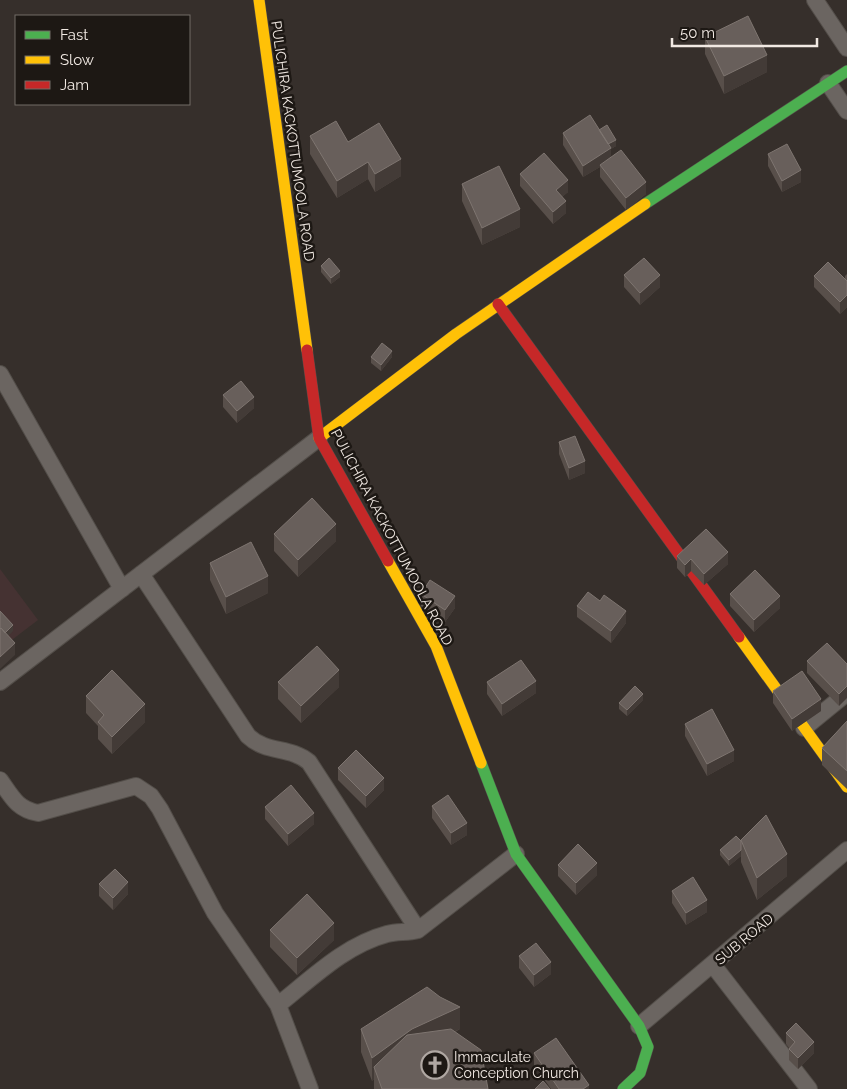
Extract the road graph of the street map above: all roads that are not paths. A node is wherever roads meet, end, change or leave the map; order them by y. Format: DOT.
graph roads {
  1 [pos="259,0"];
  2 [pos="815,0"];
  3 [pos="847,48"];
  4 [pos="847,71"];
  5 [pos="828,83"];
  6 [pos="847,112"];
  7 [pos="498,304"];
  8 [pos="0,374"];
  9 [pos="319,438"];
  10 [pos="141,574"];
  11 [pos="122,589"];
  12 [pos="0,682"];
  13 [pos="847,693"];
  14 [pos="804,728"];
  15 [pos="0,780"];
  16 [pos="847,787"];
  17 [pos="847,850"];
  18 [pos="516,854"];
  19 [pos="418,930"];
  20 [pos="713,965"];
  21 [pos="278,1005"];
  22 [pos="640,1026"];
  23 [pos="310,1089"];
  24 [pos="624,1089"];
  25 [pos="809,1089"];
  1 -- 9 [label="street, PULICHIRA KACKOTTUMOOLA ROAD"];
  2 -- 3 [label="street"];
  4 -- 5 [label="street"];
  5 -- 6 [label="street"];
  5 -- 7 [label="street"];
  7 -- 9 [label="street"];
  7 -- 14 [label="street"];
  8 -- 11 [label="street"];
  9 -- 10 [label="street"];
  9 -- 18 [label="street, PULICHIRA KACKOTTUMOOLA ROAD"];
  10 -- 11 [label="street"];
  10 -- 19 [label="street"];
  11 -- 12 [label="street"];
  13 -- 14 [label="street"];
  14 -- 16 [label="street"];
  15 -- 21 [label="street"];
  17 -- 20 [label="street, SUB ROAD"];
  18 -- 19 [label="street"];
  18 -- 22 [label="street, PULICHIRA KACKOTTUMOOLA ROAD"];
  19 -- 21 [label="street"];
  20 -- 22 [label="street, SUB ROAD"];
  20 -- 25 [label="street"];
  21 -- 23 [label="street"];
  22 -- 24 [label="street, PULICHIRA KACKOTTUMOOLA ROAD"];
}
